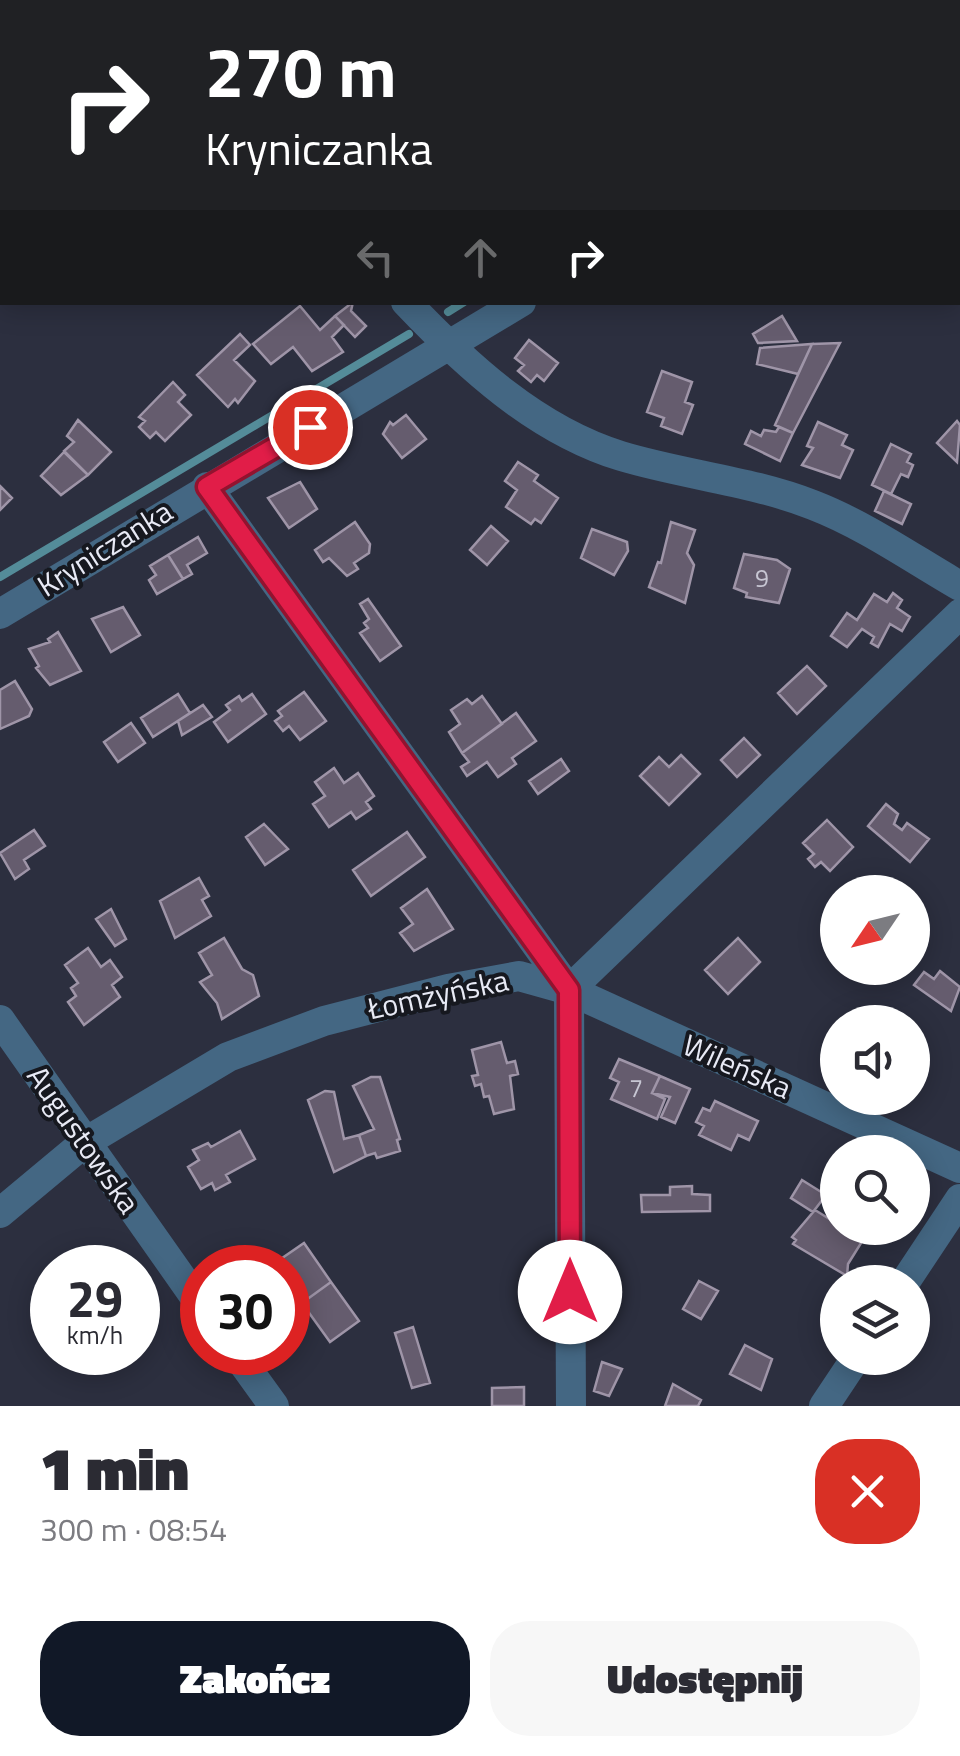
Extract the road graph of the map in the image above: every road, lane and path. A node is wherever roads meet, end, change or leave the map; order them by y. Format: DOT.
graph roads {
  1 [pos="409,305"];
  2 [pos="516,305"];
  3 [pos="447,347"];
  4 [pos="207,487"];
  5 [pos="960,586"];
  6 [pos="0,614"];
  7 [pos="960,614"];
  8 [pos="569,990"];
  9 [pos="0,1020"];
  10 [pos="84,1142"];
  11 [pos="960,1168"];
  12 [pos="960,1199"];
  13 [pos="0,1212"];
  14 [pos="916,1265"];
  15 [pos="180,1276"];
  16 [pos="252,1375"];
  17 [pos="845,1375"];
  18 [pos="274,1406"];
  19 [pos="571,1406"];
  20 [pos="824,1406"];
  1 -- 3 [label="street"];
  2 -- 3 [label="street, Kryniczanka"];
  3 -- 4 [label="street, Kryniczanka"];
  3 -- 5 [label="street"];
  4 -- 6 [label="street, Kryniczanka"];
  4 -- 8 [label="street"];
  7 -- 8 [label="street"];
  8 -- 10 [label="street, Łomżyńska"];
  8 -- 11 [label="street, Wileńska"];
  8 -- 19 [label="street"];
  9 -- 10 [label="street, Augustowska"];
  10 -- 13 [label="street, Łomżyńska"];
  10 -- 15 [label="street, Augustowska"];
  12 -- 14 [label="street"];
  16 -- 18 [label="street"];
  17 -- 20 [label="street"];
}
